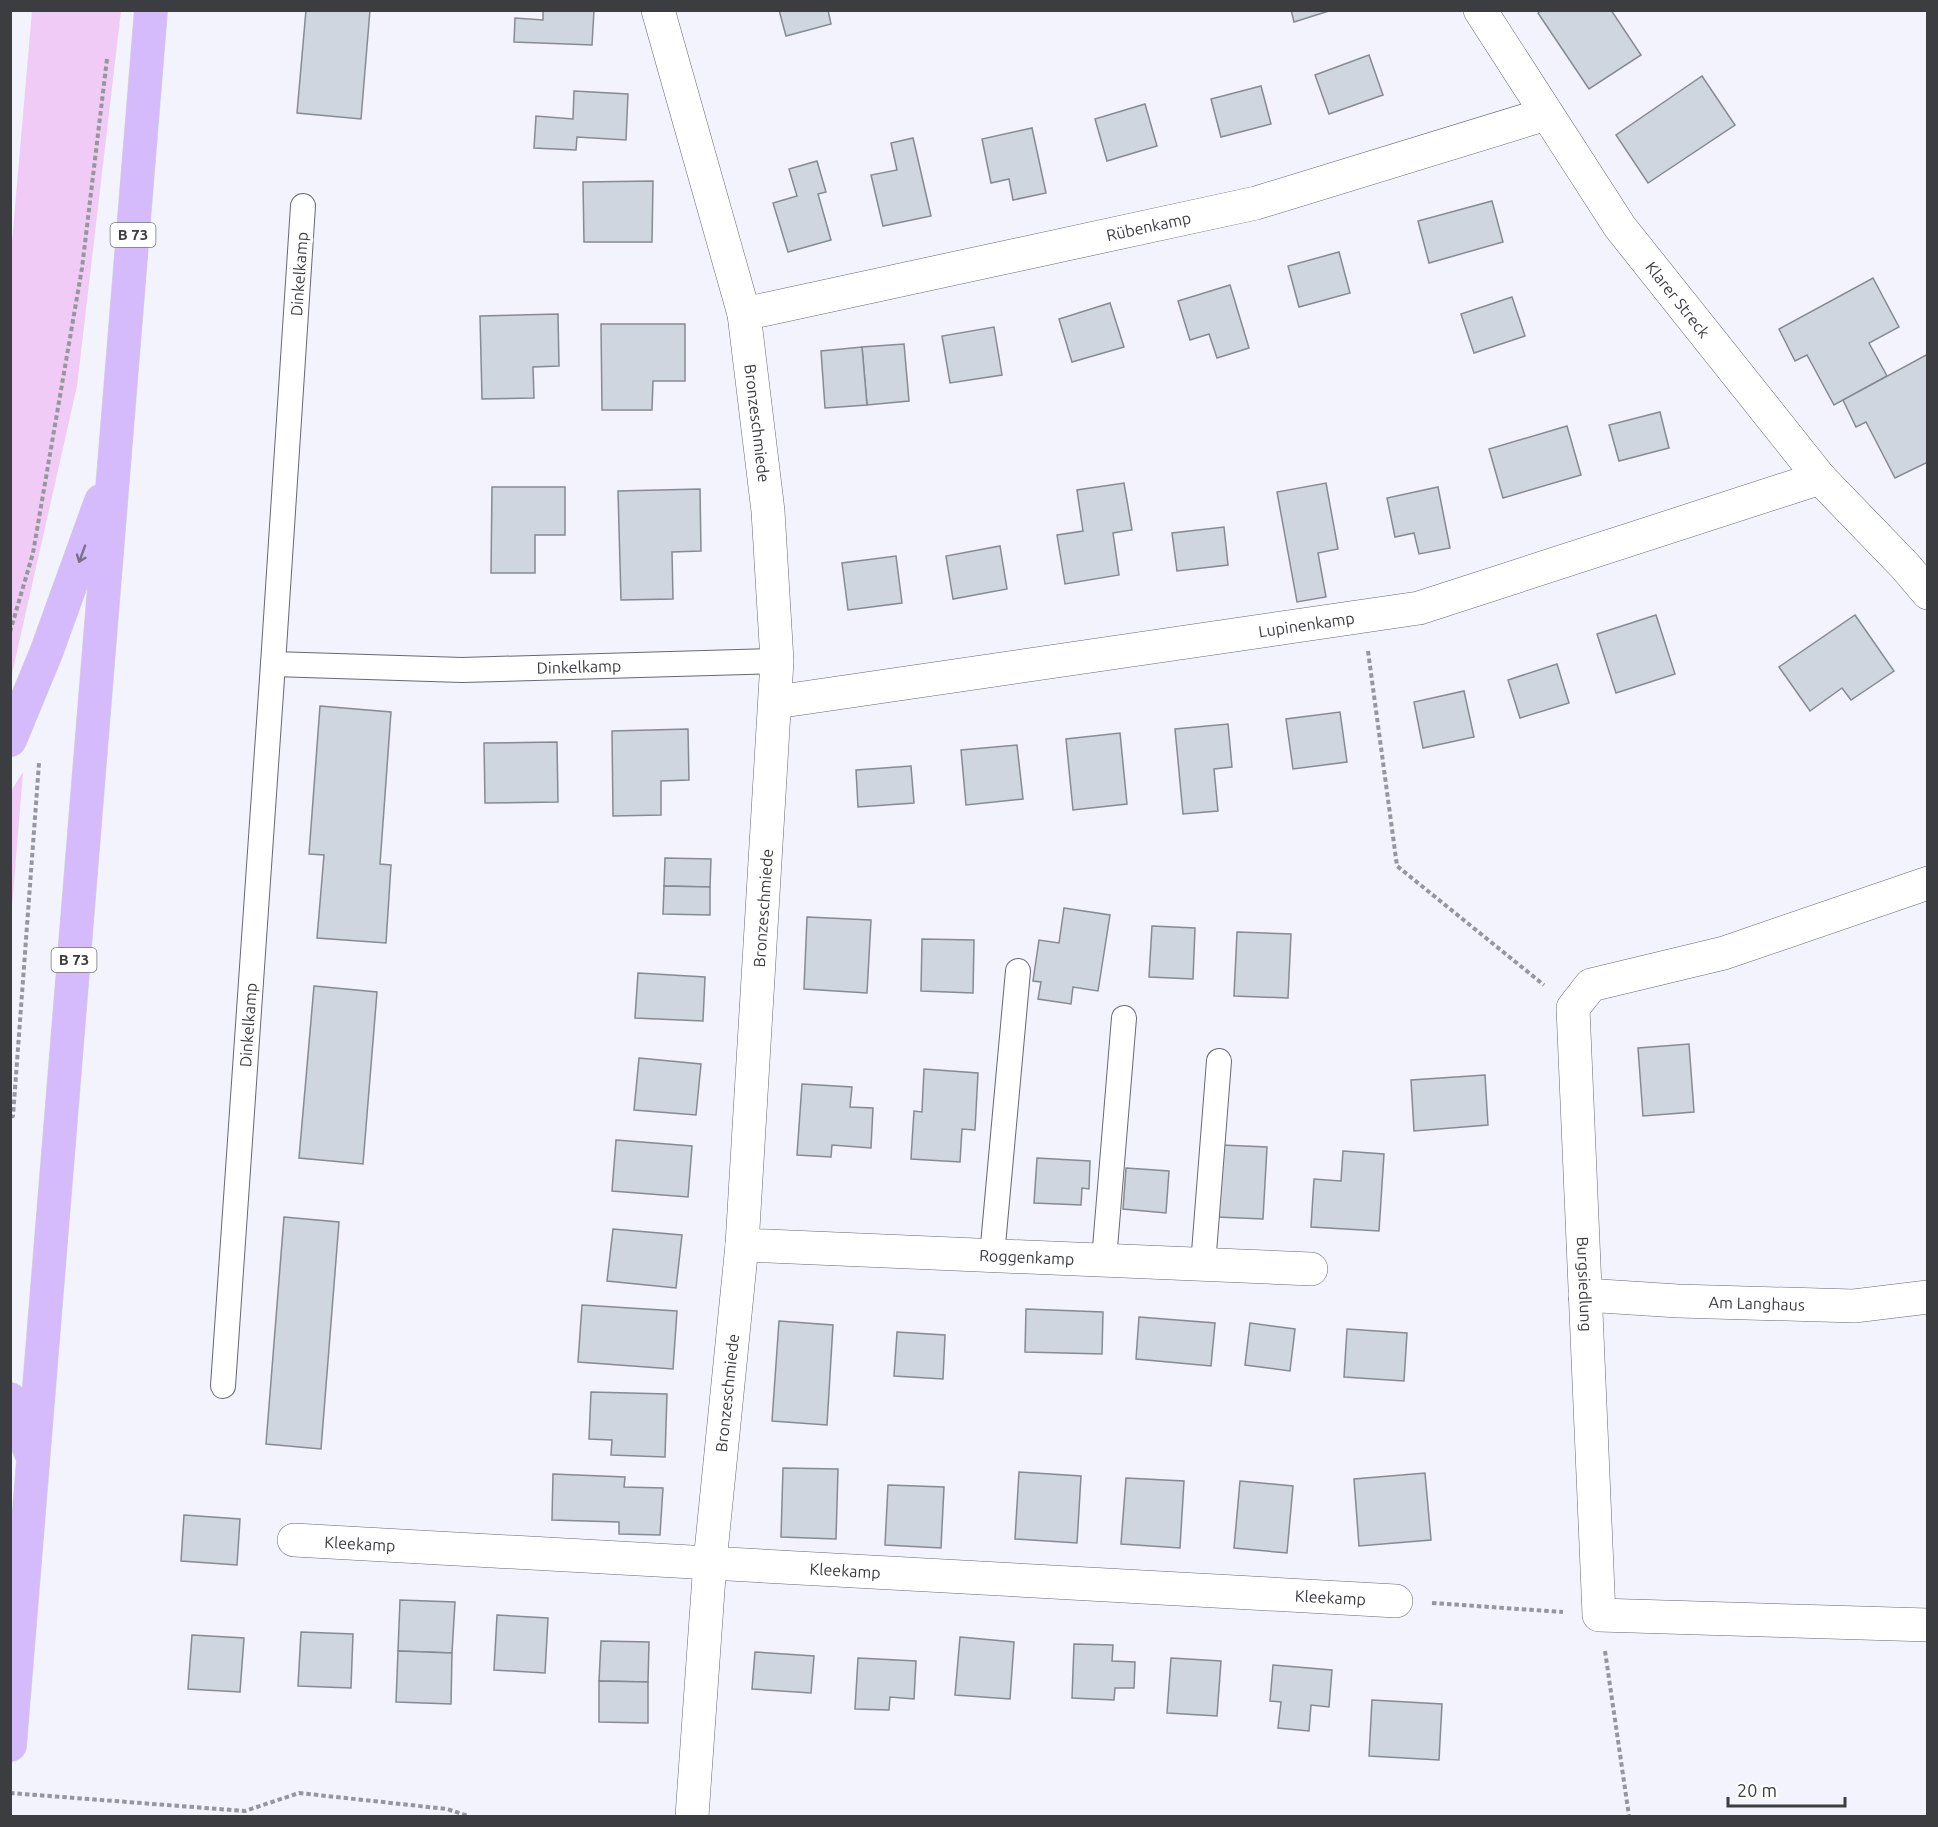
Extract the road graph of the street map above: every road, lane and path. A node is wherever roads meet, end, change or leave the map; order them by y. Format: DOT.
graph roads {
  1 [pos="151,10"];
  2 [pos="658,10"];
  3 [pos="1479,10"];
  4 [pos="107,57"];
  5 [pos="1546,114"];
  6 [pos="303,206"];
  7 [pos="744,314"];
  8 [pos="116,460"];
  9 [pos="1820,478"];
  10 [pos="1916,559"];
  11 [pos="1928,593"];
  12 [pos="1364,616"];
  13 [pos="10,632"];
  14 [pos="777,661"];
  15 [pos="273,664"];
  16 [pos="776,702"];
  17 [pos="14,734"];
  18 [pos="1928,883"];
  19 [pos="1018,972"];
  20 [pos="1573,1008"];
  21 [pos="1124,1018"];
  22 [pos="1219,1061"];
  23 [pos="10,1117"];
  24 [pos="742,1245"];
  25 [pos="992,1256"];
  26 [pos="1104,1260"];
  27 [pos="1203,1264"];
  28 [pos="1311,1269"];
  29 [pos="1585,1295"];
  30 [pos="1928,1297"];
  31 [pos="223,1386"];
  32 [pos="10,1399"];
  33 [pos="33,1461"];
  34 [pos="294,1540"];
  35 [pos="710,1562"];
  36 [pos="1396,1601"];
  37 [pos="1599,1615"];
  38 [pos="1928,1625"];
  39 [pos="11,1744"];
  40 [pos="10,1793"];
  41 [pos="244,1814"];
  42 [pos="468,1816"];
  43 [pos="692,1816"];
  44 [pos="1629,1816"];
  1 -- 8 [label="main road, B 73"];
  2 -- 7 [label="street, Bronzeschmiede"];
  3 -- 5 [label="street, Klarer Streck"];
  4 -- 13 [label="path"];
  5 -- 7 [label="street, Rübenkamp"];
  5 -- 9 [label="street, Klarer Streck"];
  6 -- 15 [label="lane, Dinkelkamp"];
  7 -- 14 [label="street, Bronzeschmiede"];
  8 -- 17 [label="main road, one-way"];
  8 -- 33 [label="main road, B 73"];
  9 -- 10 [label="street, Klarer Streck"];
  9 -- 12 [label="street, Lupinenkamp"];
  10 -- 11 [label="street, Klarer Streck"];
  12 -- 16 [label="street, Lupinenkamp"];
  12 -- 20 [label="path"];
  14 -- 15 [label="lane, Dinkelkamp"];
  14 -- 16 [label="street, Bronzeschmiede"];
  15 -- 31 [label="lane, Dinkelkamp"];
  16 -- 24 [label="street, Bronzeschmiede"];
  17 -- 23 [label="path"];
  18 -- 20 [label="street"];
  19 -- 25 [label="lane"];
  20 -- 29 [label="street, Burgsiedlung"];
  21 -- 26 [label="lane"];
  22 -- 27 [label="lane"];
  24 -- 25 [label="street, Roggenkamp"];
  24 -- 35 [label="street, Bronzeschmiede"];
  25 -- 26 [label="street, Roggenkamp"];
  26 -- 27 [label="street, Roggenkamp"];
  27 -- 28 [label="street, Roggenkamp"];
  29 -- 30 [label="street, Am Langhaus"];
  29 -- 37 [label="street, Burgsiedlung"];
  32 -- 33 [label="main road"];
  33 -- 39 [label="main road, B 73"];
  34 -- 35 [label="street, Kleekamp"];
  35 -- 36 [label="street, Kleekamp"];
  35 -- 43 [label="street, Bronzeschmiede"];
  36 -- 37 [label="path"];
  37 -- 38 [label="street"];
  37 -- 44 [label="path"];
  40 -- 41 [label="path"];
  41 -- 42 [label="path"];
}
